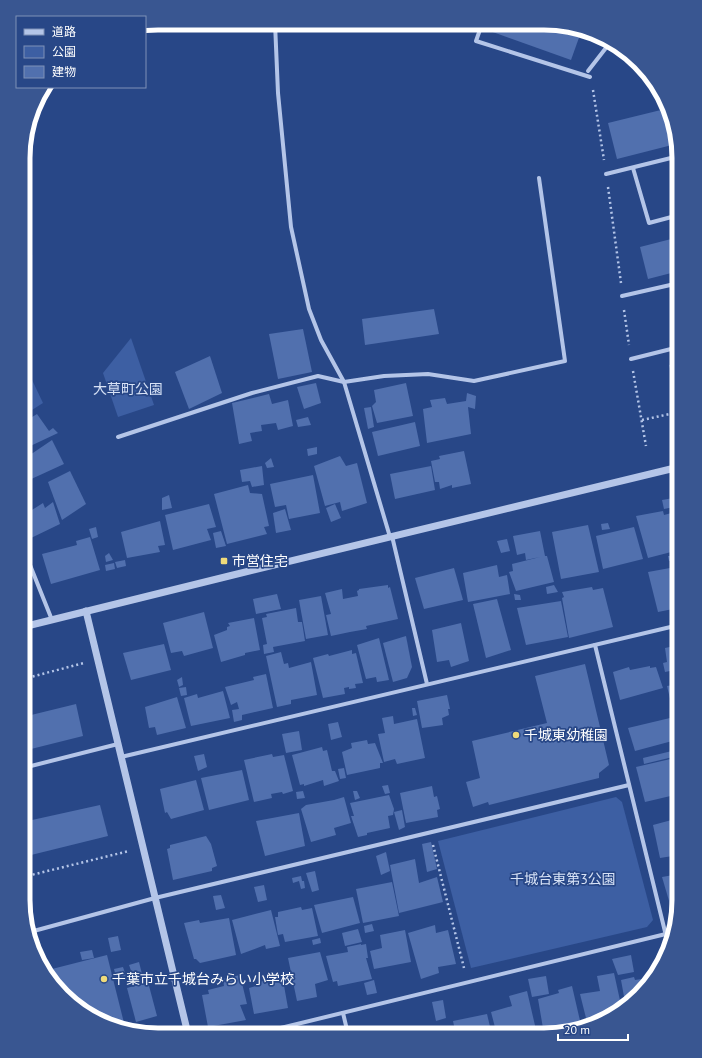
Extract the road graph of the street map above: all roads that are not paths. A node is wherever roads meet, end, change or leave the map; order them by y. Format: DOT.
graph roads {
  1 [pos="276,30"];
  2 [pos="480,30"];
  3 [pos="606,46"];
  4 [pos="588,71"];
  5 [pos="590,77"];
  6 [pos="672,158"];
  7 [pos="633,168"];
  8 [pos="606,174"];
  9 [pos="540,178"];
  10 [pos="672,217"];
  11 [pos="672,285"];
  12 [pos="622,296"];
  13 [pos="672,349"];
  14 [pos="630,359"];
  15 [pos="344,382"];
  16 [pos="118,437"];
  17 [pos="672,469"];
  18 [pos="391,536"];
  19 [pos="30,565"];
  20 [pos="86,611"];
  21 [pos="52,620"];
  22 [pos="30,625"];
  23 [pos="672,627"];
  24 [pos="595,645"];
  25 [pos="427,684"];
  26 [pos="118,744"];
  27 [pos="121,757"];
  28 [pos="30,766"];
  29 [pos="629,785"];
  30 [pos="155,898"];
  31 [pos="34,931"];
  32 [pos="666,934"];
  33 [pos="343,1013"];
  34 [pos="187,1028"];
  35 [pos="281,1028"];
  36 [pos="347,1028"];
  1 -- 15 [label="street"];
  2 -- 5 [label="street"];
  3 -- 4 [label="street"];
  6 -- 7 [label="street"];
  7 -- 8 [label="street"];
  7 -- 10 [label="street"];
  9 -- 15 [label="street"];
  11 -- 12 [label="street"];
  13 -- 14 [label="street"];
  15 -- 16 [label="street"];
  15 -- 18 [label="street"];
  17 -- 18 [label="street"];
  18 -- 20 [label="street"];
  18 -- 25 [label="street"];
  19 -- 21 [label="street"];
  20 -- 21 [label="street"];
  20 -- 26 [label="street"];
  21 -- 22 [label="street"];
  23 -- 24 [label="street"];
  24 -- 25 [label="street"];
  24 -- 29 [label="street"];
  25 -- 27 [label="street"];
  26 -- 27 [label="street"];
  26 -- 28 [label="street"];
  27 -- 30 [label="street"];
  29 -- 30 [label="street"];
  29 -- 32 [label="street"];
  30 -- 31 [label="street"];
  30 -- 34 [label="street"];
  32 -- 33 [label="street"];
  33 -- 35 [label="street"];
  33 -- 36 [label="street"];
}
